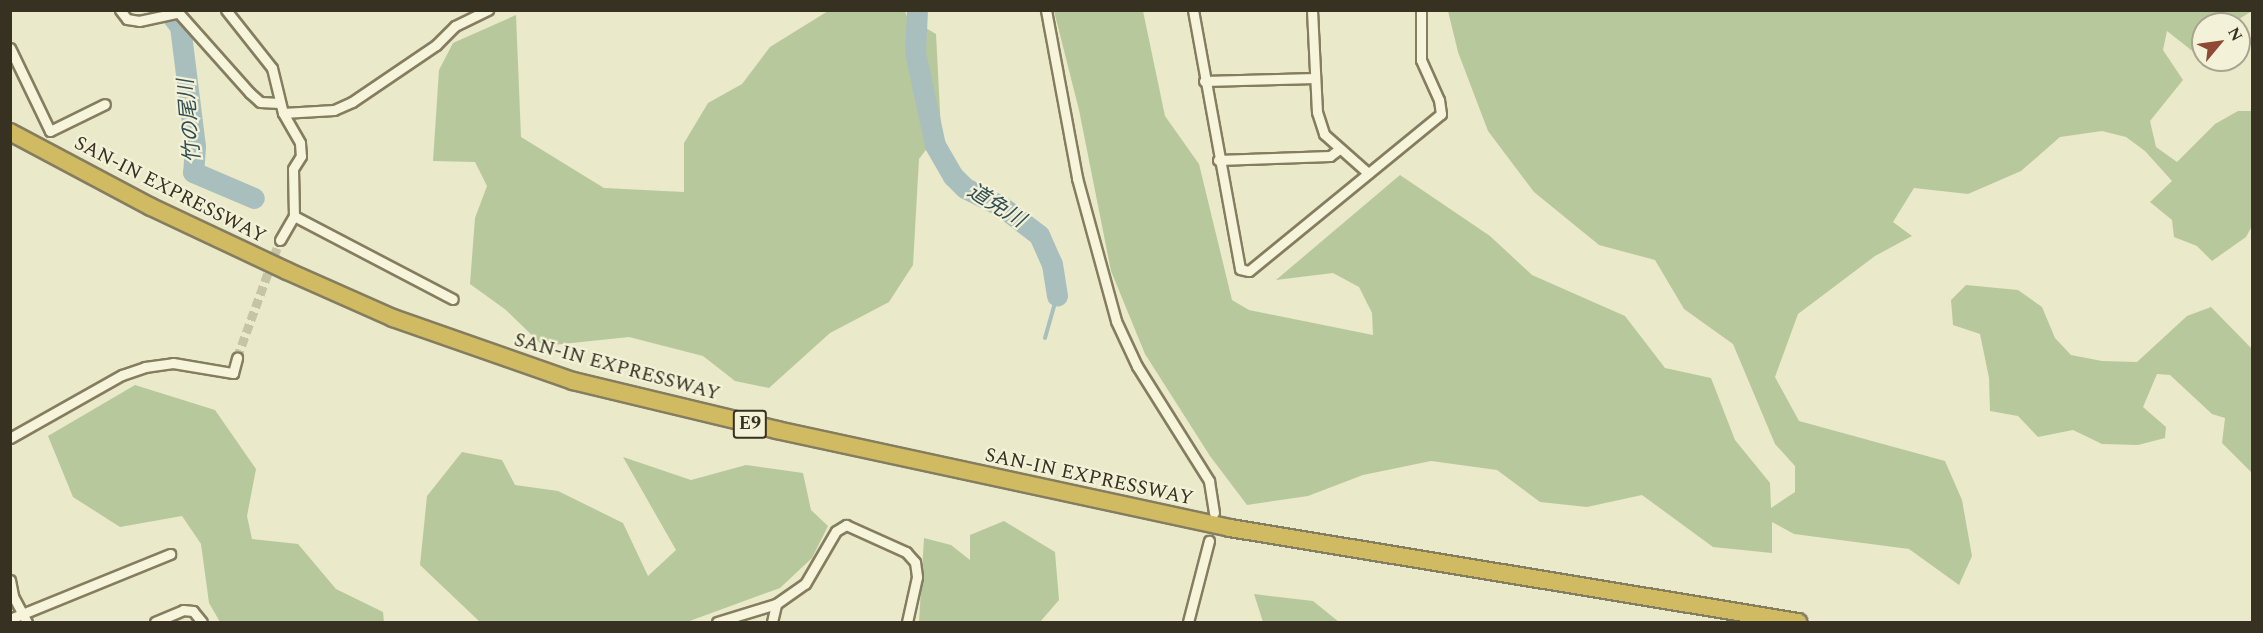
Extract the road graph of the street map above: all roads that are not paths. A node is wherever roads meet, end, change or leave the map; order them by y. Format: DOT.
graph roads {
  1 [pos="120,10"];
  2 [pos="226,10"];
  3 [pos="488,10"];
  4 [pos="1046,10"];
  5 [pos="1193,10"];
  6 [pos="1312,10"];
  7 [pos="1421,10"];
  8 [pos="177,12"];
  9 [pos="10,48"];
  10 [pos="1314,78"];
  11 [pos="1204,81"];
  12 [pos="280,103"];
  13 [pos="105,104"];
  14 [pos="283,113"];
  15 [pos="10,132"];
  16 [pos="1338,150"];
  17 [pos="1218,159"];
  18 [pos="1368,173"];
  19 [pos="294,216"];
  20 [pos="280,240"];
  21 [pos="453,299"];
  22 [pos="237,358"];
  23 [pos="10,438"];
  24 [pos="1214,513"];
  25 [pos="1209,541"];
  26 [pos="170,554"];
  27 [pos="10,580"];
  28 [pos="776,604"];
  29 [pos="25,618"];
  30 [pos="10,619"];
  31 [pos="154,622"];
  32 [pos="202,622"];
  33 [pos="717,622"];
  34 [pos="772,622"];
  35 [pos="907,622"];
  36 [pos="1188,622"];
  37 [pos="1798,622"];
  1 -- 8 [label="street"];
  2 -- 12 [label="street"];
  3 -- 14 [label="street"];
  4 -- 24 [label="street"];
  5 -- 11 [label="street"];
  6 -- 10 [label="street"];
  7 -- 18 [label="street"];
  8 -- 12 [label="street"];
  9 -- 13 [label="street"];
  10 -- 11 [label="street"];
  10 -- 16 [label="street"];
  11 -- 17 [label="street"];
  12 -- 14 [label="street"];
  14 -- 19 [label="street"];
  15 -- 37 [label="highway, SAN-IN EXPRESSWAY / E9"];
  16 -- 17 [label="street"];
  16 -- 18 [label="street"];
  17 -- 18 [label="street"];
  19 -- 20 [label="street"];
  19 -- 21 [label="street"];
  22 -- 23 [label="street"];
  25 -- 36 [label="street"];
  26 -- 29 [label="street"];
  27 -- 29 [label="street"];
  28 -- 33 [label="street"];
  28 -- 34 [label="street"];
  28 -- 35 [label="street"];
  29 -- 30 [label="street"];
  31 -- 32 [label="street"];
}
